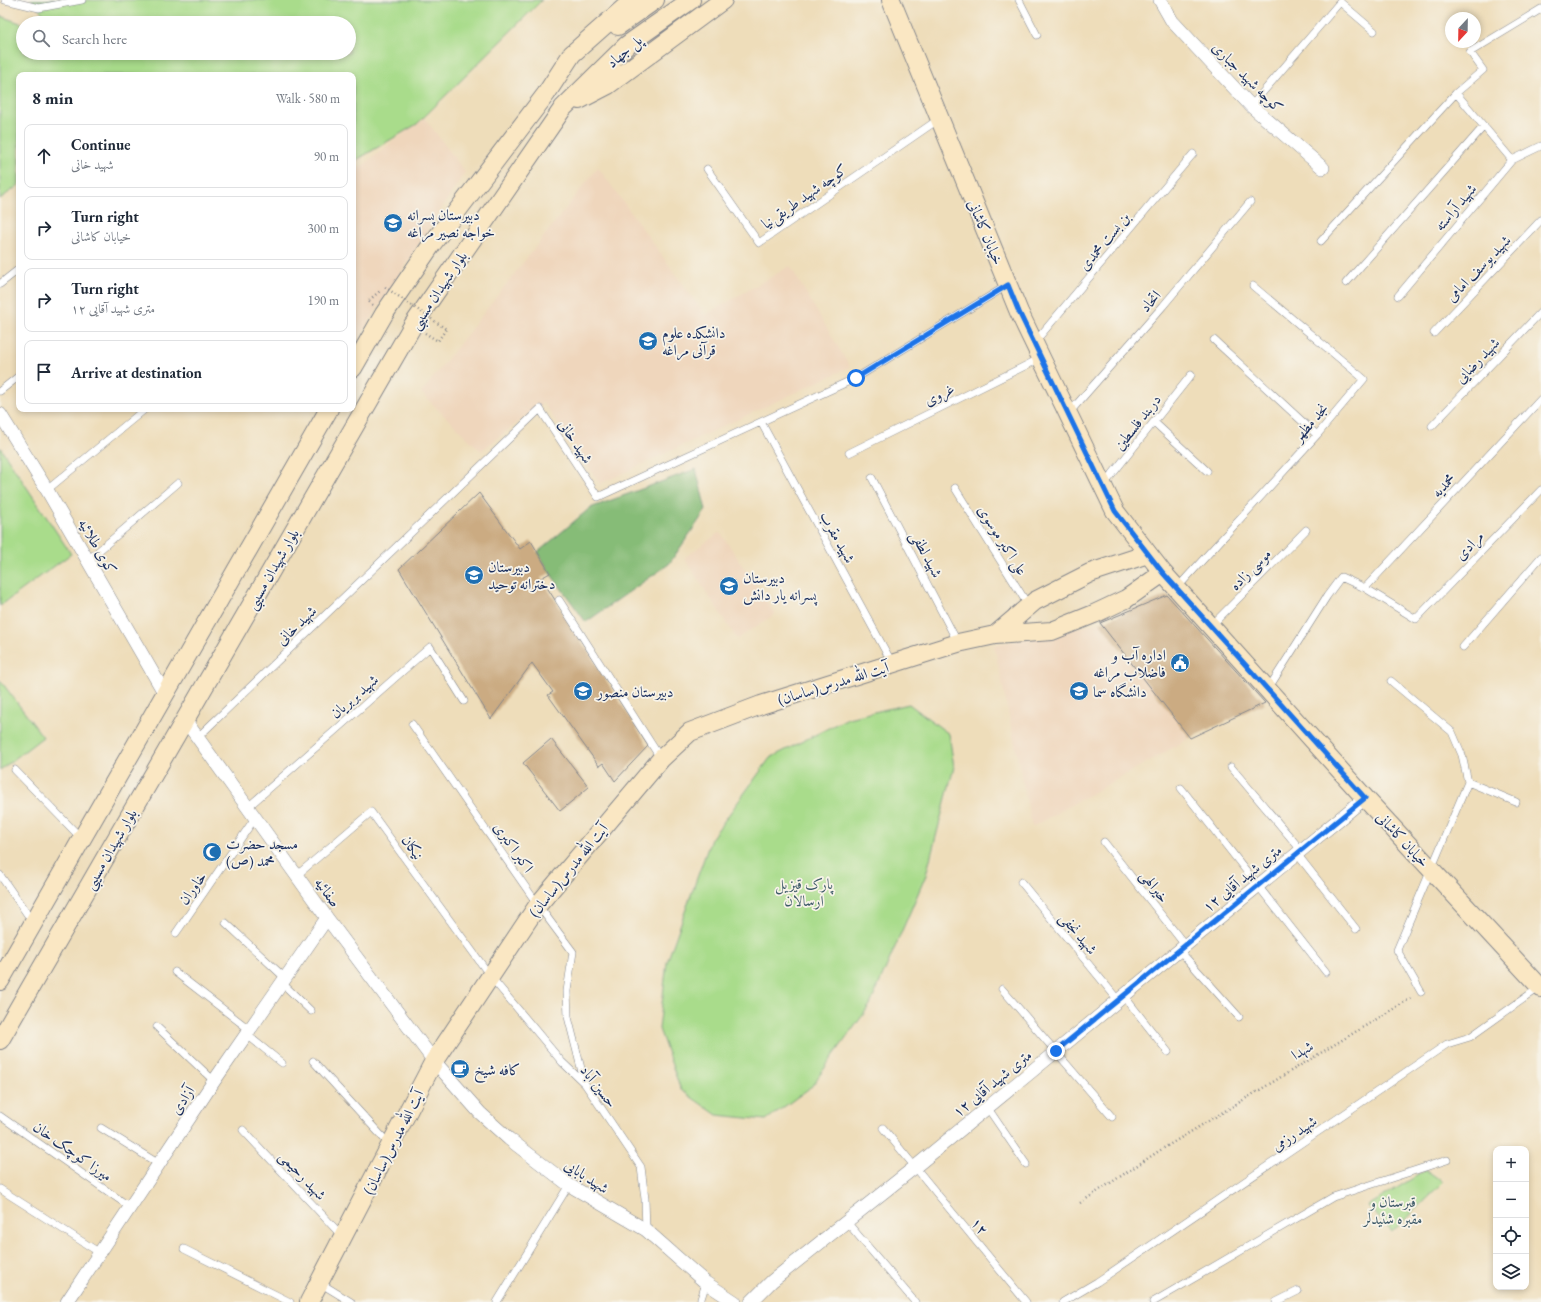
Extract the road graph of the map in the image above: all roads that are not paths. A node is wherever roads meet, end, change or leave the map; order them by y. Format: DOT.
graph roads {
  1 [pos="6,0"];
  2 [pos="82,0"];
  3 [pos="633,0"];
  4 [pos="655,0"];
  5 [pos="691,0"];
  6 [pos="723,0"];
  7 [pos="1019,0"];
  8 [pos="1160,0"];
  9 [pos="896,2"];
  10 [pos="1541,9"];
  11 [pos="1374,31"];
  12 [pos="1037,34"];
  13 [pos="1456,93"];
  14 [pos="546,94"];
  15 [pos="1251,106"];
  16 [pos="562,108"];
  17 [pos="939,119"];
  18 [pos="1484,126"];
  19 [pos="1541,146"];
  20 [pos="1193,154"];
  21 [pos="1512,160"];
  22 [pos="1323,168"];
  23 [pos="707,169"];
  24 [pos="1250,202"];
  25 [pos="1541,220"];
  26 [pos="1321,241"];
  27 [pos="16,271"];
  28 [pos="1346,283"];
  29 [pos="0,284"];
  30 [pos="1008,285"];
  31 [pos="1253,286"];
  32 [pos="1398,296"];
  33 [pos="1541,312"];
  34 [pos="1434,333"];
  35 [pos="1214,340"];
  36 [pos="1038,351"];
  37 [pos="356,363"];
  38 [pos="1191,375"];
  39 [pos="16,379"];
  40 [pos="0,392"];
  41 [pos="1541,399"];
  42 [pos="141,412"];
  43 [pos="327,412"];
  44 [pos="0,414"];
  45 [pos="1068,414"];
  46 [pos="761,422"];
  47 [pos="1154,422"];
  48 [pos="1432,426"];
  49 [pos="1317,435"];
  50 [pos="849,453"];
  51 [pos="1207,471"];
  52 [pos="872,478"];
  53 [pos="178,482"];
  54 [pos="1103,486"];
  55 [pos="955,488"];
  56 [pos="47,490"];
  57 [pos="1541,490"];
  58 [pos="1306,530"];
  59 [pos="1148,554"];
  60 [pos="1541,557"];
  61 [pos="88,560"];
  62 [pos="1163,573"];
  63 [pos="1176,588"];
  64 [pos="1364,588"];
  65 [pos="559,600"];
  66 [pos="1028,606"];
  67 [pos="1211,626"];
  68 [pos="995,635"];
  69 [pos="958,643"];
  70 [pos="1462,647"];
  71 [pos="893,665"];
  72 [pos="1391,681"];
  73 [pos="1268,689"];
  74 [pos="165,694"];
  75 [pos="464,701"];
  76 [pos="185,720"];
  77 [pos="412,724"];
  78 [pos="198,737"];
  79 [pos="661,759"];
  80 [pos="1231,767"];
  81 [pos="15,770"];
  82 [pos="1468,782"];
  83 [pos="1181,788"];
  84 [pos="1365,798"];
  85 [pos="1516,802"];
  86 [pos="248,807"];
  87 [pos="256,818"];
  88 [pos="82,839"];
  89 [pos="1104,842"];
  90 [pos="1299,852"];
  91 [pos="1431,869"];
  92 [pos="0,875"];
  93 [pos="296,876"];
  94 [pos="1021,882"];
  95 [pos="1259,885"];
  96 [pos="538,905"];
  97 [pos="327,918"];
  98 [pos="34,923"];
  99 [pos="226,923"];
  100 [pos="1356,929"];
  101 [pos="176,933"];
  102 [pos="1182,948"];
  103 [pos="175,972"];
  104 [pos="1326,972"];
  105 [pos="491,977"];
  106 [pos="0,981"];
  107 [pos="284,981"];
  108 [pos="1541,987"];
  109 [pos="1002,989"];
  110 [pos="1421,992"];
  111 [pos="1121,998"];
  112 [pos="311,1011"];
  113 [pos="1239,1017"];
  114 [pos="157,1027"];
  115 [pos="248,1032"];
  116 [pos="0,1040"];
  117 [pos="1056,1051"];
  118 [pos="1168,1052"];
  119 [pos="312,1061"];
  120 [pos="434,1061"];
  121 [pos="282,1063"];
  122 [pos="214,1081"];
  123 [pos="585,1084"];
  124 [pos="988,1107"];
  125 [pos="0,1116"];
  126 [pos="1112,1117"];
  127 [pos="101,1128"];
  128 [pos="883,1128"];
  129 [pos="243,1130"];
  130 [pos="391,1145"];
  131 [pos="1447,1160"];
  132 [pos="159,1164"];
  133 [pos="1026,1164"];
  134 [pos="914,1167"];
  135 [pos="569,1184"];
  136 [pos="0,1189"];
  137 [pos="130,1207"];
  138 [pos="846,1221"];
  139 [pos="646,1230"];
  140 [pos="344,1238"];
  141 [pos="184,1249"];
  142 [pos="100,1253"];
  143 [pos="320,1283"];
  144 [pos="706,1283"];
  145 [pos="1298,1291"];
  146 [pos="67,1302"];
  147 [pos="290,1302"];
  148 [pos="309,1302"];
  149 [pos="352,1302"];
  150 [pos="497,1302"];
  151 [pos="700,1302"];
  152 [pos="735,1302"];
  153 [pos="751,1302"];
  154 [pos="915,1302"];
  155 [pos="1026,1302"];
  156 [pos="1063,1302"];
  157 [pos="1153,1302"];
  158 [pos="1276,1302"];
  1 -- 2 [label="lane"];
  3 -- 14 [label="main road, بلوار شهیدان مسیبی"];
  4 -- 14 [label="main road, پل جهاد"];
  5 -- 16 [label="main road, پل جهاد"];
  6 -- 16 [label="main road"];
  7 -- 12 [label="lane"];
  8 -- 15 [label="street, کوچه شهید جباری"];
  9 -- 17 [label="main road, خیابان کاشانی"];
  10 -- 13 [label="lane"];
  11 -- 15 [label="lane"];
  13 -- 18 [label="lane"];
  13 -- 26 [label="lane"];
  14 -- 37 [label="main road, بلوار شهیدان مسیبی"];
  15 -- 22 [label="street, کوچه شهید جباری"];
  16 -- 76 [label="main road, بلوار شهیدان مسیبی"];
  17 -- 23 [label="lane, کوچه شهید طریقی‌نیا"];
  17 -- 30 [label="main road, خیابان کاشانی"];
  18 -- 21 [label="lane"];
  18 -- 28 [label="lane"];
  19 -- 21 [label="lane, شهید آراسته"];
  20 -- 36 [label="lane, بن بست محمدی"];
  21 -- 32 [label="lane, شهید آراسته"];
  24 -- 45 [label="lane, اتحاد"];
  25 -- 34 [label="lane, شهید یوسف امامی"];
  27 -- 29 [label="lane"];
  30 -- 36 [label="main road, خیابان کاشانی"];
  30 -- 46 [label="lane, شهید خانی"];
  31 -- 49 [label="lane, نجد مظهر"];
  33 -- 48 [label="lane, شهید رضایی"];
  35 -- 49 [label="lane"];
  36 -- 45 [label="main road, خیابان کاشانی"];
  36 -- 50 [label="lane, غروی"];
  38 -- 47 [label="lane, دربند فلسطین"];
  39 -- 40 [label="lane"];
  41 -- 64 [label="lane, محمدیه"];
  42 -- 56 [label="lane"];
  43 -- 74 [label="main road, بلوار شهیدان مسیبی"];
  44 -- 56 [label="street, کوی طلائیه"];
  45 -- 54 [label="main road, خیابان کاشانی"];
  46 -- 71 [label="lane, شهید مقرب"];
  46 -- 78 [label="lane, شهید خانی"];
  47 -- 51 [label="lane"];
  47 -- 54 [label="lane, دربند فلسطین"];
  49 -- 63 [label="lane, نجد مظهر"];
  52 -- 69 [label="lane, شهید لطفی"];
  53 -- 61 [label="lane"];
  54 -- 59 [label="main road, خیابان کاشانی"];
  55 -- 66 [label="lane, علی اکبر موسوی"];
  56 -- 61 [label="street, کوی طلائیه"];
  57 -- 64 [label="lane, مرادی"];
  58 -- 67 [label="lane, موسی زاده"];
  59 -- 62 [label="main road, خیابان کاشانی"];
  59 -- 66 [label="main road, آیت الله مدرس(ساسان)"];
  60 -- 70 [label="lane"];
  61 -- 74 [label="street, کوی طلائیه"];
  62 -- 63 [label="main road, خیابان کاشانی"];
  62 -- 68 [label="main road, آیت الله مدرس(ساسان)"];
  63 -- 67 [label="main road, خیابان کاشانی"];
  64 -- 73 [label="lane"];
  65 -- 79 [label="lane"];
  66 -- 68 [label="main road, آیت الله مدرس(ساسان)"];
  67 -- 73 [label="main road, خیابان کاشانی"];
  68 -- 69 [label="main road, آیت الله مدرس(ساسان)"];
  69 -- 71 [label="main road, آیت الله مدرس(ساسان)"];
  71 -- 79 [label="main road, آیت الله مدرس(ساسان)"];
  72 -- 82 [label="lane"];
  73 -- 84 [label="main road, خیابان کاشانی"];
  74 -- 88 [label="main road, بلوار شهیدان مسیبی"];
  75 -- 86 [label="lane, شهید بربریان"];
  76 -- 78 [label="street, صفائیه"];
  76 -- 116 [label="main road, بلوار شهیدان مسیبی"];
  77 -- 96 [label="lane, اکبر اکبری"];
  78 -- 86 [label="street, صفائیه"];
  79 -- 96 [label="main road, آیت الله مدرس(ساسان)"];
  80 -- 90 [label="lane"];
  81 -- 88 [label="lane"];
  82 -- 85 [label="lane"];
  82 -- 91 [label="lane"];
  83 -- 95 [label="lane"];
  84 -- 90 [label="street, ۱۲ متری شهید آقایی"];
  84 -- 91 [label="main road, خیابان کاشانی"];
  86 -- 87 [label="street, صفائیه"];
  87 -- 93 [label="street, صفائیه"];
  87 -- 101 [label="lane, خاوران"];
  88 -- 98 [label="main road, بلوار شهیدان مسیبی"];
  89 -- 102 [label="lane, خیرالهی"];
  90 -- 95 [label="street, ۱۲ متری شهید آقایی"];
  90 -- 100 [label="lane"];
  91 -- 108 [label="main road, خیابان کاشانی"];
  91 -- 110 [label="lane"];
  92 -- 98 [label="lane"];
  93 -- 97 [label="street, صفائیه"];
  93 -- 105 [label="lane, نیکان"];
  94 -- 111 [label="lane, شهید نجفی"];
  95 -- 102 [label="street, ۱۲ متری شهید آقایی"];
  95 -- 104 [label="lane"];
  96 -- 105 [label="main road, آیت الله مدرس(ساسان)"];
  96 -- 123 [label="lane, اکبر اکبری"];
  97 -- 107 [label="street, آزادی"];
  97 -- 120 [label="street, صفائیه"];
  98 -- 106 [label="main road, بلوار شهیدان مسیبی"];
  99 -- 107 [label="lane"];
  102 -- 111 [label="street, ۱۲ متری شهید آقایی"];
  102 -- 113 [label="lane, خیرالهی"];
  103 -- 115 [label="lane"];
  105 -- 120 [label="main road, آیت الله مدرس(ساسان)"];
  105 -- 123 [label="lane, حسین آباد"];
  107 -- 112 [label="lane"];
  107 -- 115 [label="street, آزادی"];
  108 -- 156 [label="lane, شهید رزمی"];
  109 -- 117 [label="lane"];
  111 -- 117 [label="street, ۱۲ متری شهید آقایی"];
  111 -- 118 [label="lane, شهید نجفی"];
  114 -- 122 [label="lane"];
  115 -- 121 [label="lane"];
  115 -- 122 [label="street, آزادی"];
  117 -- 124 [label="street, ۱۲ متری شهید آقایی"];
  117 -- 126 [label="lane"];
  119 -- 130 [label="lane"];
  120 -- 130 [label="main road, آیت الله مدرس(ساسان)"];
  120 -- 135 [label="street, شهید بابایی"];
  122 -- 132 [label="street, آزادی"];
  123 -- 139 [label="lane, حسین آباد"];
  124 -- 133 [label="lane"];
  124 -- 134 [label="street, ۱۲ متری شهید آقایی"];
  125 -- 137 [label="lane, میرزا کوچک خان"];
  127 -- 132 [label="lane"];
  128 -- 134 [label="lane, ۱۲"];
  129 -- 140 [label="lane, شهید رحیمی"];
  130 -- 140 [label="main road, آیت الله مدرس(ساسان)"];
  131 -- 157 [label="lane"];
  132 -- 137 [label="street, آزادی"];
  134 -- 138 [label="street, ۱۲ متری شهید آقایی"];
  134 -- 155 [label="lane, ۱۲"];
  135 -- 139 [label="street, شهید بابایی"];
  135 -- 150 [label="lane"];
  136 -- 142 [label="lane"];
  137 -- 142 [label="street, آزادی"];
  138 -- 153 [label="street, ۱۲ متری شهید آقایی"];
  138 -- 154 [label="lane"];
  139 -- 144 [label="street, شهید بابایی"];
  140 -- 143 [label="main road, آیت الله مدرس(ساسان)"];
  141 -- 147 [label="lane"];
  142 -- 146 [label="street, آزادی"];
  143 -- 148 [label="main road, آیت الله مدرس(ساسان)"];
  143 -- 149 [label="lane"];
  144 -- 151 [label="lane"];
  144 -- 152 [label="street, شهید بابایی"];
  145 -- 158 [label="lane"];
}
